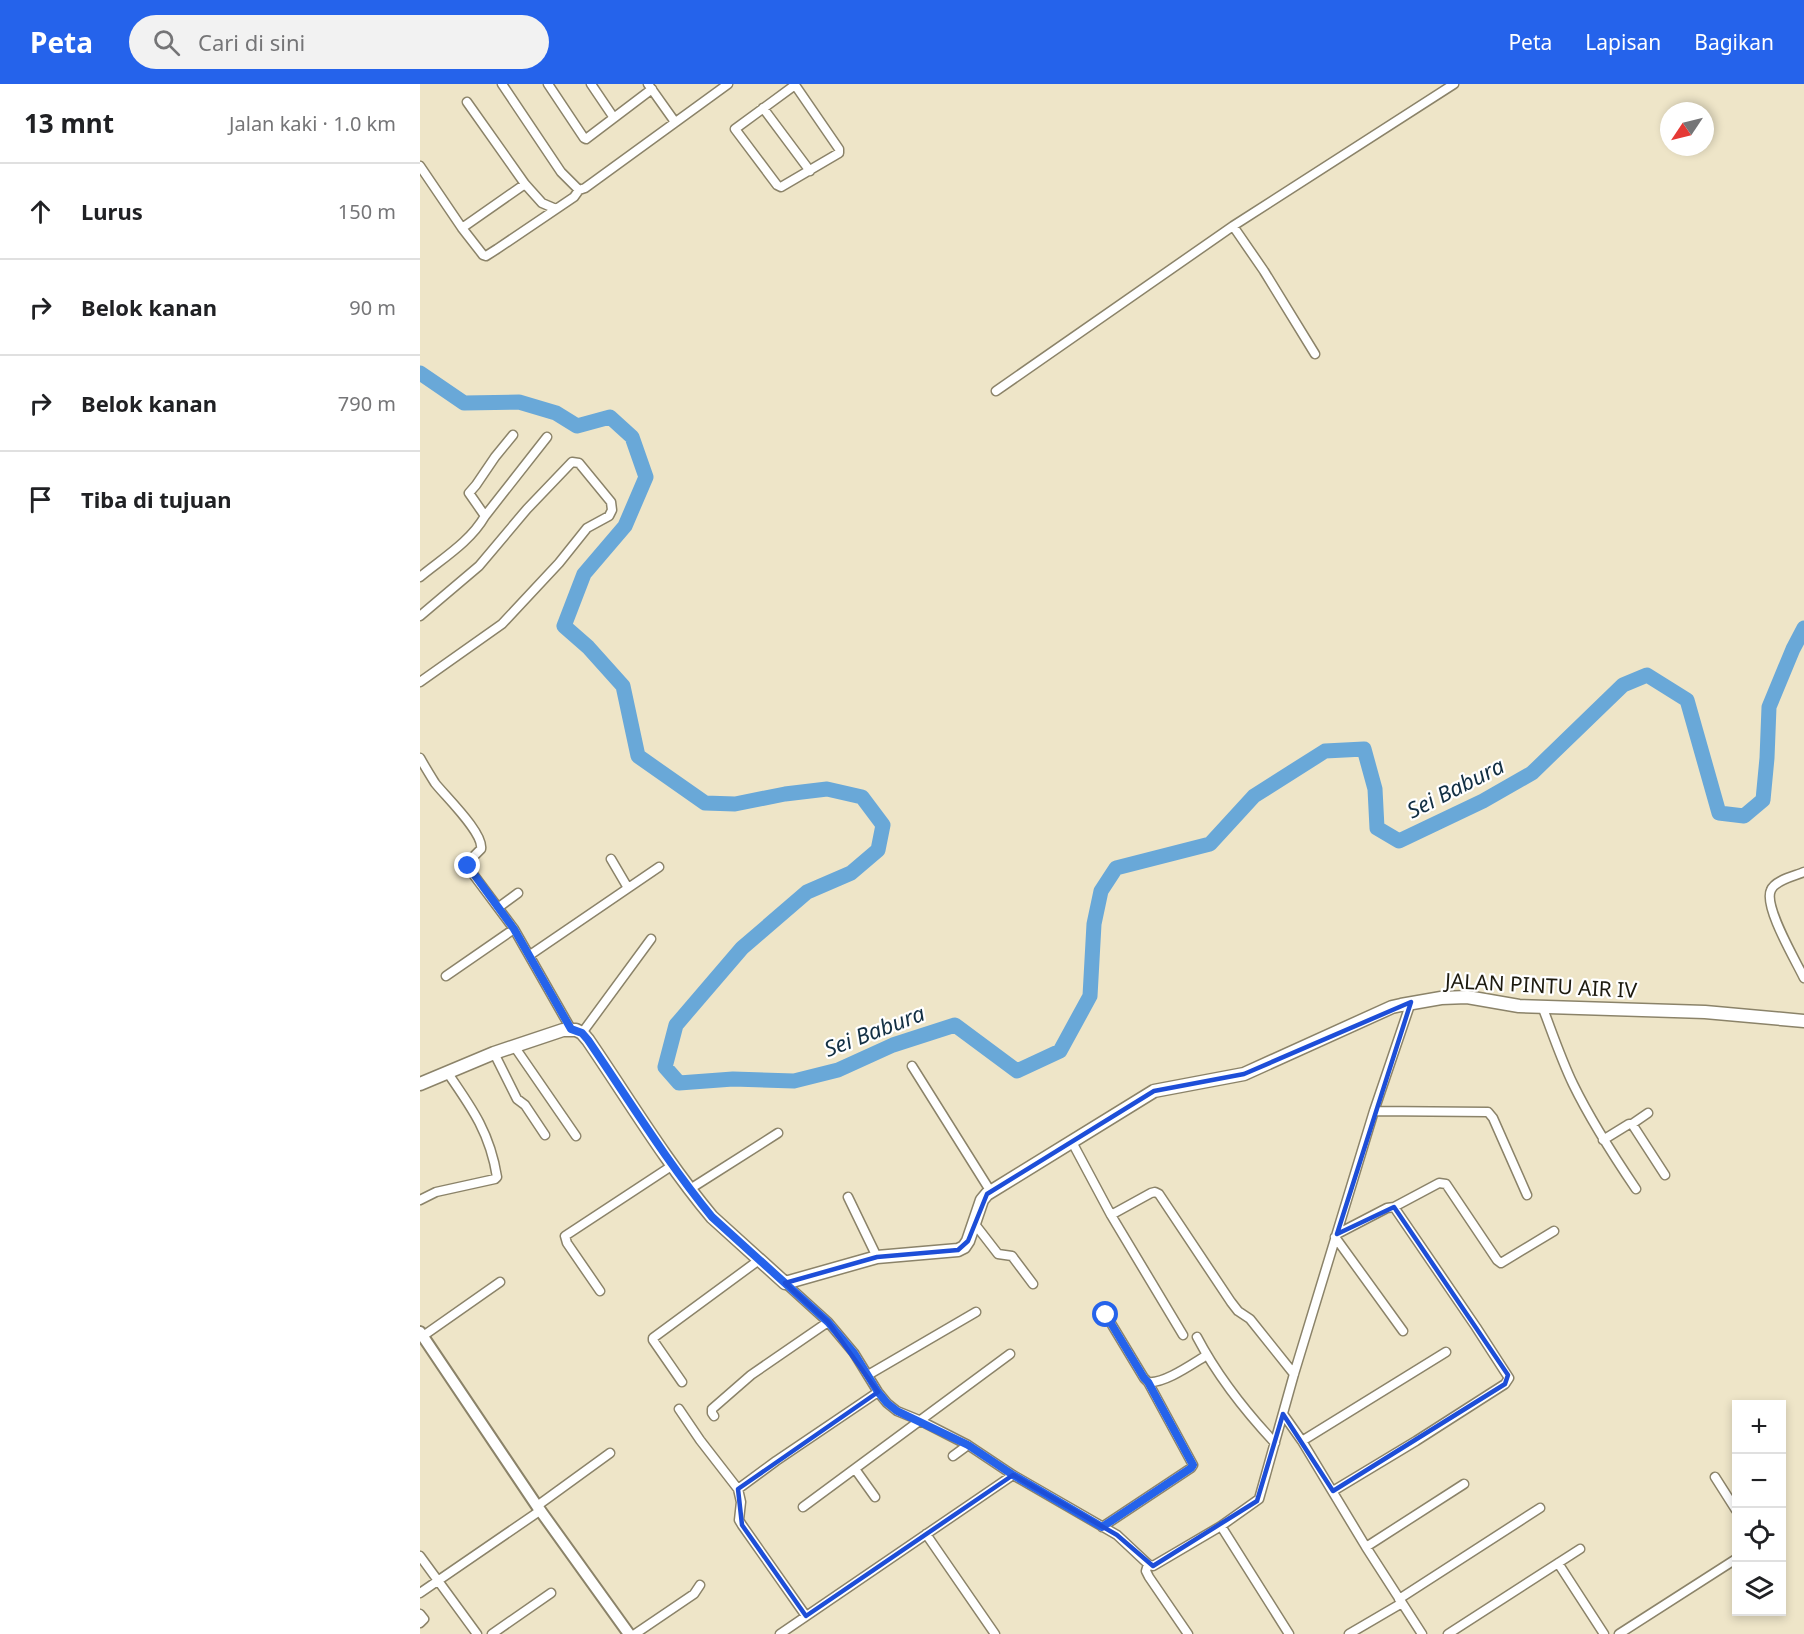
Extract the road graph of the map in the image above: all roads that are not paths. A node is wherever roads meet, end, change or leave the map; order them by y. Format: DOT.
graph roads {
  1 [pos="502,84"];
  2 [pos="548,84"];
  3 [pos="591,84"];
  4 [pos="728,84"];
  5 [pos="795,84"];
  6 [pos="1454,84"];
  7 [pos="650,87"];
  8 [pos="467,102"];
  9 [pos="763,108"];
  10 [pos="614,118"];
  11 [pos="675,122"];
  12 [pos="420,166"];
  13 [pos="810,171"];
  14 [pos="525,184"];
  15 [pos="579,190"];
  16 [pos="556,209"];
  17 [pos="1233,226"];
  18 [pos="462,228"];
  19 [pos="1315,354"];
  20 [pos="996,391"];
  21 [pos="513,435"];
  22 [pos="547,437"];
  23 [pos="484,516"];
  24 [pos="420,577"];
  25 [pos="420,616"];
  26 [pos="420,682"];
  27 [pos="420,758"];
  28 [pos="611,859"];
  29 [pos="659,867"];
  30 [pos="1804,872"];
  31 [pos="628,888"];
  32 [pos="518,893"];
  33 [pos="499,907"];
  34 [pos="514,929"];
  35 [pos="651,939"];
  36 [pos="530,955"];
  37 [pos="446,976"];
  38 [pos="1804,978"];
  39 [pos="1411,1002"];
  40 [pos="1542,1006"];
  41 [pos="1804,1021"];
  42 [pos="576,1031"];
  43 [pos="514,1046"];
  44 [pos="494,1053"];
  45 [pos="912,1066"];
  46 [pos="447,1072"];
  47 [pos="420,1084"];
  48 [pos="1374,1111"];
  49 [pos="1648,1113"];
  50 [pos="1632,1124"];
  51 [pos="778,1133"];
  52 [pos="544,1135"];
  53 [pos="576,1136"];
  54 [pos="1603,1140"];
  55 [pos="1072,1142"];
  56 [pos="673,1165"];
  57 [pos="1665,1175"];
  58 [pos="690,1189"];
  59 [pos="1636,1189"];
  60 [pos="992,1192"];
  61 [pos="1527,1195"];
  62 [pos="848,1197"];
  63 [pos="420,1200"];
  64 [pos="1394,1207"];
  65 [pos="1111,1215"];
  66 [pos="974,1223"];
  67 [pos="1554,1231"];
  68 [pos="1336,1235"];
  69 [pos="877,1257"];
  70 [pos="759,1260"];
  71 [pos="500,1282"];
  72 [pos="785,1283"];
  73 [pos="1033,1284"];
  74 [pos="600,1291"];
  75 [pos="976,1312"];
  76 [pos="1106,1315"];
  77 [pos="828,1322"];
  78 [pos="1403,1331"];
  79 [pos="421,1334"];
  80 [pos="1183,1335"];
  81 [pos="1197,1337"];
  82 [pos="1446,1352"];
  83 [pos="1010,1354"];
  84 [pos="1207,1355"];
  85 [pos="1294,1374"];
  86 [pos="868,1375"];
  87 [pos="682,1382"];
  88 [pos="1148,1382"];
  89 [pos="878,1392"];
  90 [pos="679,1409"];
  91 [pos="1283,1414"];
  92 [pos="714,1416"];
  93 [pos="919,1420"];
  94 [pos="1302,1440"];
  95 [pos="1275,1443"];
  96 [pos="968,1445"];
  97 [pos="610,1454"];
  98 [pos="953,1456"];
  99 [pos="855,1468"];
  100 [pos="1013,1475"];
  101 [pos="1715,1477"];
  102 [pos="1464,1484"];
  103 [pos="738,1489"];
  104 [pos="1333,1491"];
  105 [pos="875,1497"];
  106 [pos="803,1507"];
  107 [pos="539,1508"];
  108 [pos="1540,1508"];
  109 [pos="1736,1508"];
  110 [pos="1221,1526"];
  111 [pos="1102,1527"];
  112 [pos="926,1534"];
  113 [pos="1366,1546"];
  114 [pos="1580,1549"];
  115 [pos="420,1556"];
  116 [pos="1732,1562"];
  117 [pos="1558,1563"];
  118 [pos="1148,1564"];
  119 [pos="438,1581"];
  120 [pos="700,1585"];
  121 [pos="420,1593"];
  122 [pos="551,1593"];
  123 [pos="1400,1601"];
  124 [pos="420,1614"];
  125 [pos="806,1616"];
  126 [pos="420,1623"];
  127 [pos="477,1634"];
  128 [pos="492,1634"];
  129 [pos="629,1634"];
  130 [pos="634,1634"];
  131 [pos="780,1634"];
  132 [pos="995,1634"];
  133 [pos="1188,1634"];
  134 [pos="1289,1634"];
  135 [pos="1349,1634"];
  136 [pos="1422,1634"];
  137 [pos="1448,1634"];
  138 [pos="1604,1634"];
  139 [pos="1619,1634"];
  1 -- 15 [label="street"];
  2 -- 10 [label="street"];
  3 -- 10 [label="street"];
  4 -- 11 [label="street"];
  5 -- 9 [label="street"];
  5 -- 13 [label="street"];
  6 -- 17 [label="street"];
  7 -- 10 [label="street"];
  7 -- 11 [label="street"];
  8 -- 14 [label="street"];
  9 -- 13 [label="street"];
  9 -- 13 [label="street"];
  11 -- 15 [label="street"];
  12 -- 18 [label="street"];
  14 -- 16 [label="street"];
  14 -- 18 [label="street"];
  15 -- 16 [label="street"];
  16 -- 18 [label="street"];
  17 -- 19 [label="street"];
  17 -- 20 [label="street"];
  21 -- 23 [label="street"];
  22 -- 23 [label="street"];
  23 -- 24 [label="street"];
  25 -- 26 [label="street"];
  27 -- 33 [label="street"];
  28 -- 31 [label="street"];
  29 -- 31 [label="street"];
  30 -- 38 [label="street"];
  31 -- 36 [label="street"];
  32 -- 33 [label="street"];
  33 -- 34 [label="street"];
  34 -- 36 [label="street"];
  34 -- 37 [label="street"];
  35 -- 42 [label="street"];
  36 -- 42 [label="street"];
  39 -- 40 [label="main road, JALAN PINTU AIR IV"];
  39 -- 48 [label="street"];
  39 -- 55 [label="main road, JALAN PINTU AIR IV"];
  40 -- 41 [label="main road, JALAN PINTU AIR IV"];
  40 -- 54 [label="street"];
  42 -- 43 [label="main road"];
  42 -- 56 [label="main road"];
  43 -- 44 [label="main road"];
  43 -- 53 [label="street"];
  44 -- 46 [label="main road"];
  44 -- 52 [label="street"];
  45 -- 60 [label="street"];
  46 -- 47 [label="main road"];
  46 -- 63 [label="street"];
  48 -- 61 [label="street"];
  48 -- 68 [label="street"];
  49 -- 50 [label="street"];
  50 -- 54 [label="street"];
  50 -- 57 [label="street"];
  51 -- 58 [label="street"];
  54 -- 59 [label="street"];
  55 -- 60 [label="main road, JALAN PINTU AIR IV"];
  55 -- 65 [label="street"];
  56 -- 58 [label="main road"];
  56 -- 74 [label="street"];
  58 -- 70 [label="main road"];
  60 -- 66 [label="main road, JALAN PINTU AIR IV"];
  62 -- 69 [label="street"];
  64 -- 67 [label="street"];
  64 -- 68 [label="street"];
  64 -- 104 [label="street"];
  65 -- 80 [label="street"];
  65 -- 85 [label="street"];
  66 -- 69 [label="main road, JALAN PINTU AIR IV"];
  66 -- 73 [label="street"];
  68 -- 78 [label="street"];
  68 -- 85 [label="street"];
  69 -- 72 [label="main road, JALAN PINTU AIR IV"];
  70 -- 72 [label="main road"];
  70 -- 87 [label="street"];
  71 -- 79 [label="street"];
  72 -- 77 [label="street"];
  75 -- 86 [label="street"];
  76 -- 88 [label="street"];
  77 -- 86 [label="street"];
  77 -- 92 [label="street"];
  79 -- 107 [label="street"];
  81 -- 84 [label="street"];
  82 -- 94 [label="street"];
  83 -- 93 [label="street"];
  84 -- 88 [label="street"];
  84 -- 95 [label="street"];
  85 -- 91 [label="street"];
  86 -- 89 [label="street"];
  88 -- 111 [label="street"];
  89 -- 93 [label="street"];
  89 -- 103 [label="street"];
  90 -- 103 [label="street"];
  91 -- 94 [label="street"];
  91 -- 95 [label="street"];
  93 -- 96 [label="street"];
  93 -- 99 [label="street"];
  94 -- 104 [label="street"];
  95 -- 110 [label="street"];
  96 -- 98 [label="street"];
  96 -- 100 [label="street"];
  97 -- 107 [label="street"];
  99 -- 105 [label="street"];
  99 -- 106 [label="street"];
  100 -- 111 [label="street"];
  100 -- 112 [label="street"];
  101 -- 109 [label="street"];
  102 -- 113 [label="street"];
  103 -- 125 [label="street"];
  104 -- 113 [label="street"];
  107 -- 119 [label="street"];
  107 -- 129 [label="street"];
  108 -- 123 [label="street"];
  110 -- 118 [label="street"];
  110 -- 134 [label="street"];
  111 -- 118 [label="street"];
  112 -- 125 [label="street"];
  112 -- 132 [label="street"];
  113 -- 123 [label="street"];
  114 -- 117 [label="street"];
  115 -- 119 [label="street"];
  116 -- 139 [label="street"];
  117 -- 137 [label="street"];
  117 -- 138 [label="street"];
  118 -- 133 [label="street"];
  119 -- 121 [label="street"];
  119 -- 127 [label="street"];
  120 -- 130 [label="street"];
  122 -- 128 [label="street"];
  123 -- 135 [label="street"];
  123 -- 136 [label="street"];
  124 -- 126 [label="street"];
  125 -- 131 [label="street"];
}
